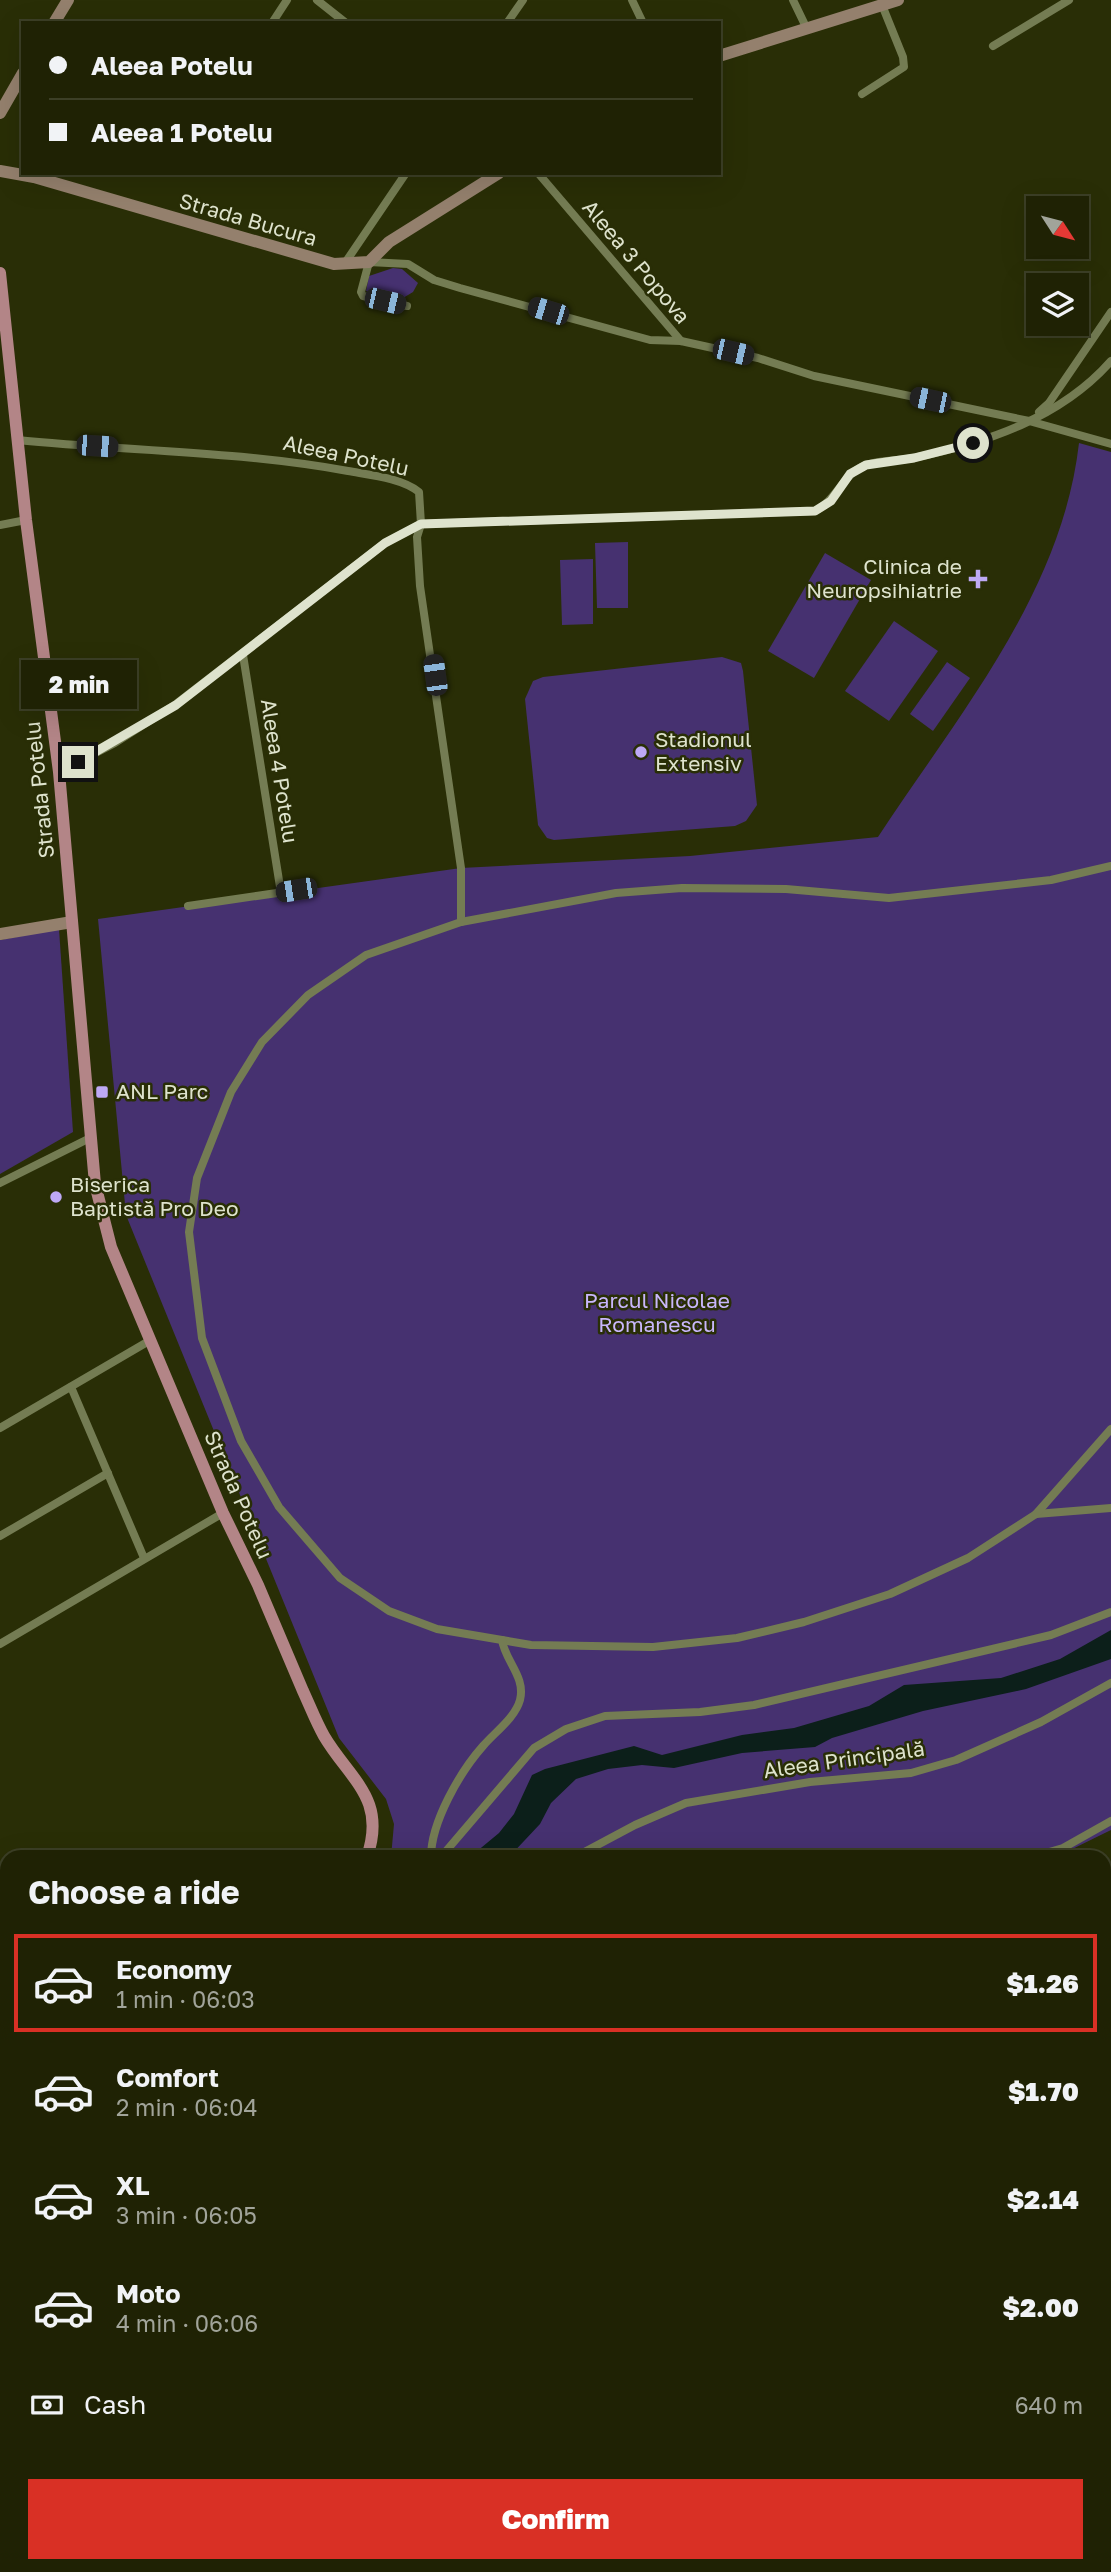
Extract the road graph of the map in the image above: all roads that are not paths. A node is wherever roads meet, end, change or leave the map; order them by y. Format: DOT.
graph roads {
  1 [pos="68,0"];
  2 [pos="287,0"];
  3 [pos="317,0"];
  4 [pos="523,0"];
  5 [pos="632,0"];
  6 [pos="793,0"];
  7 [pos="898,0"];
  8 [pos="1069,0"];
  9 [pos="882,5"];
  10 [pos="55,21"];
  11 [pos="273,21"];
  12 [pos="343,21"];
  13 [pos="509,21"];
  14 [pos="642,21"];
  15 [pos="806,27"];
  16 [pos="993,46"];
  17 [pos="721,55"];
  18 [pos="21,76"];
  19 [pos="862,94"];
  20 [pos="0,113"];
  21 [pos="0,171"];
  22 [pos="21,175"];
  23 [pos="23,175"];
  24 [pos="401,175"];
  25 [pos="496,175"];
  26 [pos="540,175"];
  27 [pos="369,262"];
  28 [pos="345,264"];
  29 [pos="0,273"];
  30 [pos="407,306"];
  31 [pos="1111,312"];
  32 [pos="681,341"];
  33 [pos="4,344"];
  34 [pos="1111,361"];
  35 [pos="1029,421"];
  36 [pos="17,440"];
  37 [pos="1111,444"];
  38 [pos="26,520"];
  39 [pos="421,524"];
  40 [pos="0,525"];
  41 [pos="243,656"];
  42 [pos="60,772"];
  43 [pos="1111,866"];
  44 [pos="311,888"];
  45 [pos="281,893"];
  46 [pos="188,906"];
  47 [pos="72,922"];
  48 [pos="461,922"];
  49 [pos="0,934"];
  50 [pos="92,1137"];
  51 [pos="0,1183"];
  52 [pos="149,1340"];
  53 [pos="71,1387"];
  54 [pos="0,1428"];
  55 [pos="1111,1429"];
  56 [pos="108,1473"];
  57 [pos="1111,1508"];
  58 [pos="223,1513"];
  59 [pos="1036,1514"];
  60 [pos="0,1536"];
  61 [pos="144,1558"];
  62 [pos="1111,1612"];
  63 [pos="502,1640"];
  64 [pos="0,1644"];
  65 [pos="1111,1683"];
  66 [pos="1111,1821"];
  67 [pos="369,1850"];
  68 [pos="433,1850"];
  69 [pos="447,1850"];
  70 [pos="588,1850"];
  71 [pos="1056,1850"];
  1 -- 10 [label="street"];
  2 -- 11 [label="street"];
  3 -- 12 [label="street"];
  4 -- 13 [label="street"];
  5 -- 14 [label="street"];
  6 -- 15 [label="street"];
  7 -- 9 [label="street"];
  8 -- 16 [label="street"];
  9 -- 15 [label="street"];
  9 -- 19 [label="street"];
  15 -- 17 [label="street"];
  18 -- 20 [label="street"];
  21 -- 22 [label="street, Strada Bucura"];
  23 -- 28 [label="street, Strada Bucura"];
  24 -- 28 [label="street"];
  25 -- 27 [label="street"];
  26 -- 32 [label="street, Aleea 3 Popova"];
  27 -- 28 [label="street, Strada Bucura"];
  27 -- 30 [label="street"];
  27 -- 32 [label="street"];
  29 -- 33 [label="main road, Strada Potelu"];
  31 -- 35 [label="street"];
  32 -- 35 [label="street"];
  33 -- 36 [label="main road, Strada Potelu"];
  34 -- 35 [label="street"];
  35 -- 37 [label="street"];
  35 -- 39 [label="street"];
  36 -- 38 [label="main road, Strada Potelu"];
  36 -- 39 [label="street, Aleea Potelu"];
  38 -- 40 [label="street"];
  38 -- 42 [label="main road, Strada Potelu"];
  39 -- 41 [label="street"];
  39 -- 48 [label="street"];
  41 -- 42 [label="street"];
  41 -- 45 [label="street, Aleea 4 Potelu"];
  42 -- 47 [label="main road, Strada Potelu"];
  43 -- 48 [label="street"];
  44 -- 45 [label="street"];
  45 -- 46 [label="street"];
  47 -- 49 [label="street"];
  47 -- 50 [label="main road, Strada Potelu"];
  48 -- 63 [label="street"];
  50 -- 51 [label="street"];
  50 -- 52 [label="main road, Strada Potelu"];
  52 -- 53 [label="street"];
  52 -- 58 [label="main road, Strada Potelu"];
  53 -- 54 [label="street"];
  53 -- 56 [label="street"];
  55 -- 59 [label="street"];
  56 -- 60 [label="street"];
  56 -- 61 [label="street"];
  57 -- 59 [label="street"];
  58 -- 61 [label="street"];
  58 -- 67 [label="main road, Strada Potelu"];
  59 -- 63 [label="street"];
  61 -- 64 [label="street"];
  62 -- 69 [label="street"];
  63 -- 68 [label="street"];
  65 -- 70 [label="street, Aleea Principală"];
  66 -- 71 [label="street"];
}
